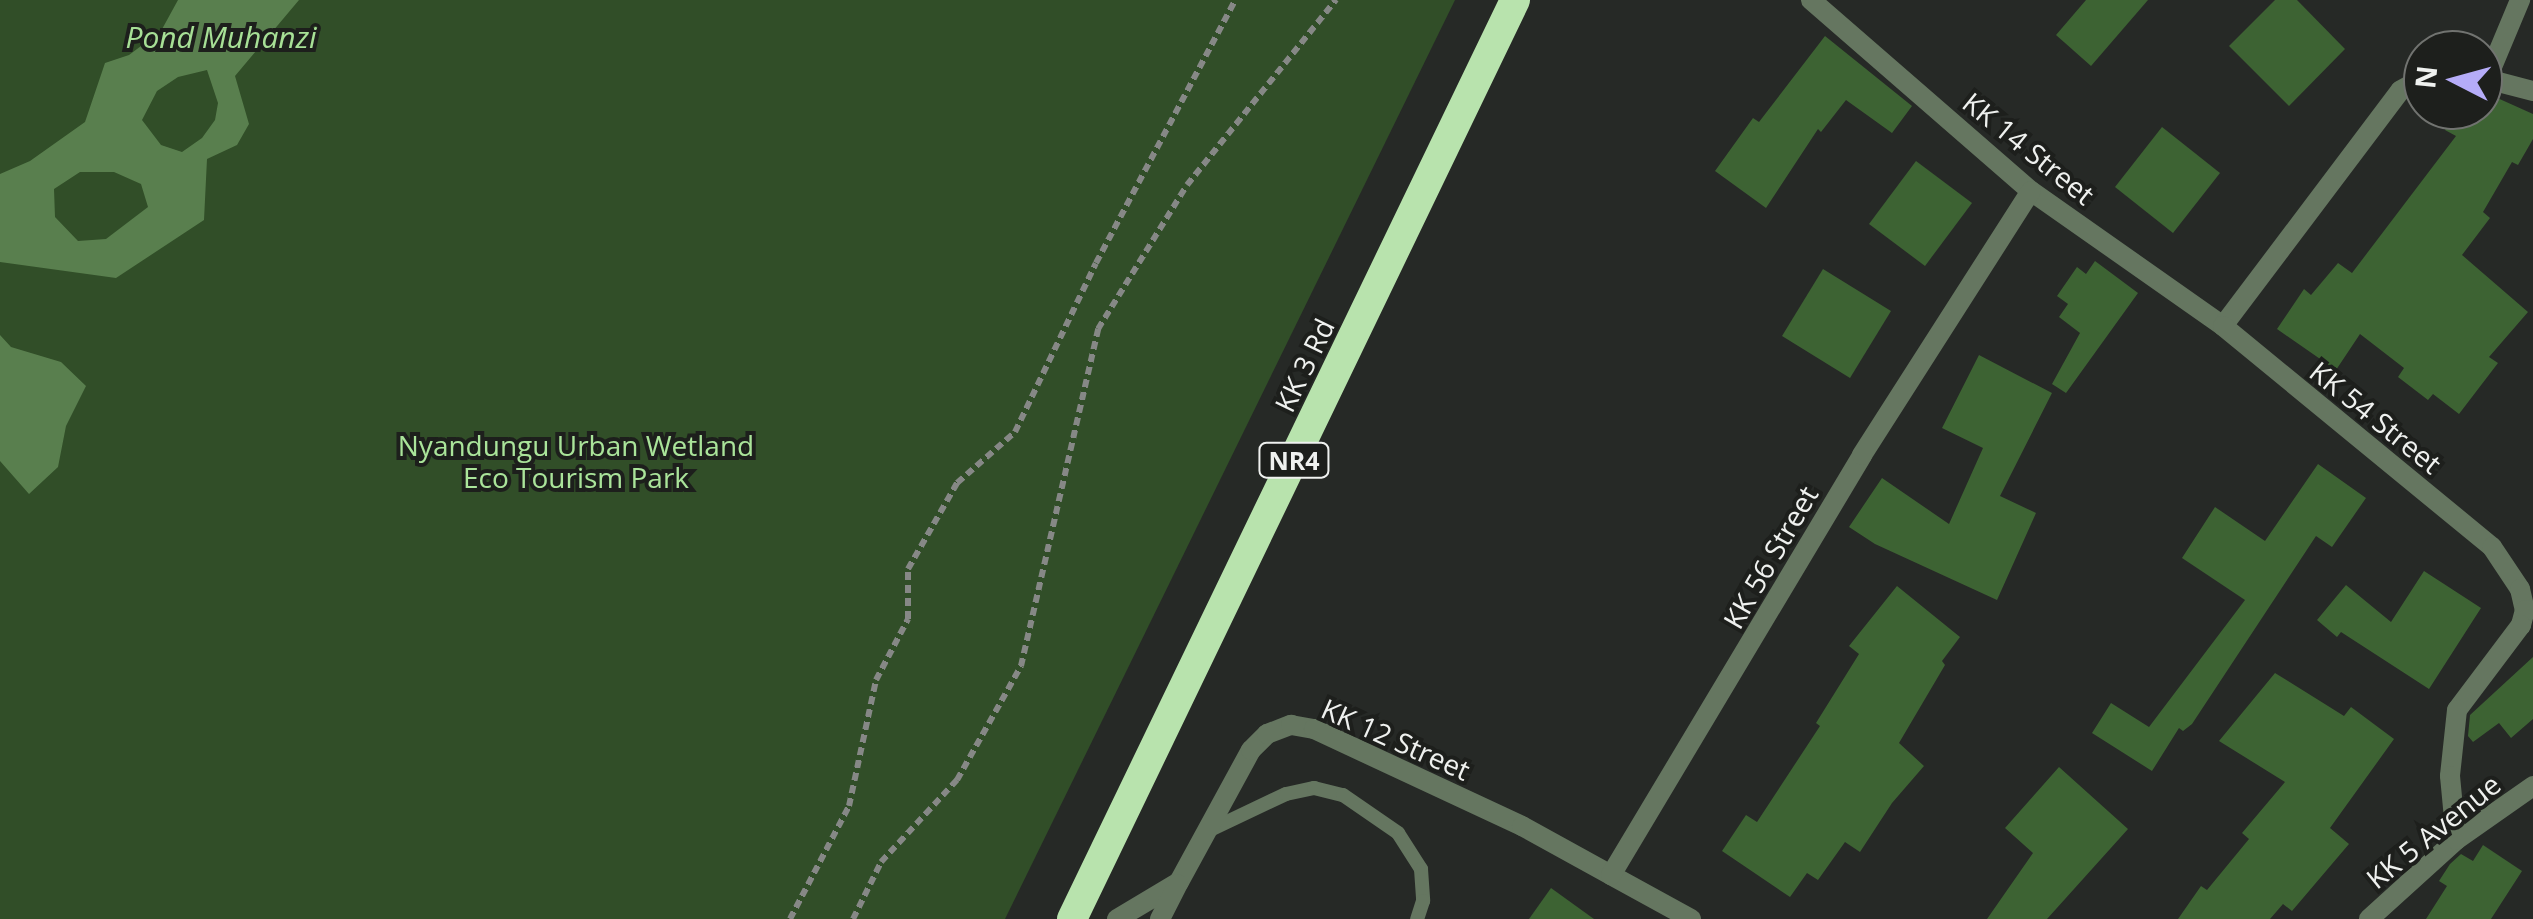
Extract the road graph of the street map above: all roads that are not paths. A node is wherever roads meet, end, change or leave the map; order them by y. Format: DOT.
graph roads {
  1 [pos="1515,0"];
  2 [pos="1811,0"];
  3 [pos="2520,0"];
  4 [pos="2503,38"];
  5 [pos="2503,83"];
  6 [pos="2403,90"];
  7 [pos="2533,91"];
  8 [pos="2030,191"];
  9 [pos="2223,326"];
  10 [pos="2533,786"];
  11 [pos="1207,831"];
  12 [pos="2456,840"];
  13 [pos="1610,875"];
  14 [pos="1178,882"];
  15 [pos="1072,919"];
  16 [pos="1117,919"];
  17 [pos="1160,919"];
  18 [pos="1417,919"];
  19 [pos="1691,919"];
  20 [pos="2370,919"];
  1 -- 15 [label="highway, KK 3 Rd / NR4"];
  2 -- 8 [label="street, KK 14 Street"];
  3 -- 4 [label="street"];
  5 -- 7 [label="street"];
  6 -- 9 [label="street"];
  8 -- 9 [label="street, KK 14 Street"];
  8 -- 13 [label="street, KK 56 Street"];
  9 -- 12 [label="street, KK 54 Street"];
  10 -- 12 [label="street, KK 5 Avenue"];
  11 -- 13 [label="street, KK 12 Street"];
  11 -- 14 [label="street, KK 12 Street"];
  11 -- 18 [label="lane"];
  12 -- 20 [label="street, KK 5 Avenue"];
  13 -- 19 [label="street"];
  14 -- 16 [label="street, KK 12 Street"];
  14 -- 17 [label="street"];
}
